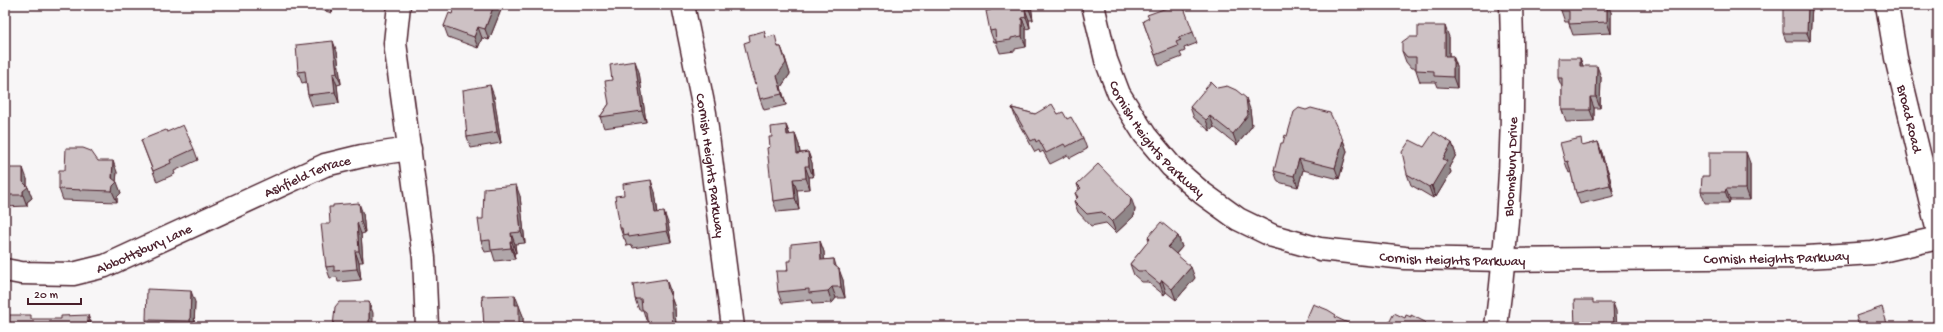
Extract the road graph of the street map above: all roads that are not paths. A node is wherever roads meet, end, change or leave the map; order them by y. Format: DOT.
graph roads {
  1 [pos="399,5"];
  2 [pos="682,5"];
  3 [pos="1093,5"];
  4 [pos="1511,5"];
  5 [pos="1887,5"];
  6 [pos="410,149"];
  7 [pos="210,218"];
  8 [pos="1938,232"];
  9 [pos="1938,238"];
  10 [pos="1505,260"];
  11 [pos="5,270"];
  12 [pos="427,327"];
  13 [pos="734,327"];
  14 [pos="1496,327"];
  1 -- 6 [label="street"];
  2 -- 13 [label="street, Cornish Heights Parkway"];
  3 -- 10 [label="street, Cornish Heights Parkway"];
  4 -- 10 [label="street, Bloomsbury Drive"];
  5 -- 8 [label="street, Broad Road"];
  6 -- 7 [label="street, Ashfield Terrace"];
  6 -- 12 [label="street"];
  7 -- 11 [label="street, Abbottsbury Lane"];
  9 -- 10 [label="street, Cornish Heights Parkway"];
  10 -- 14 [label="street, Bloomsbury Drive"];
}
